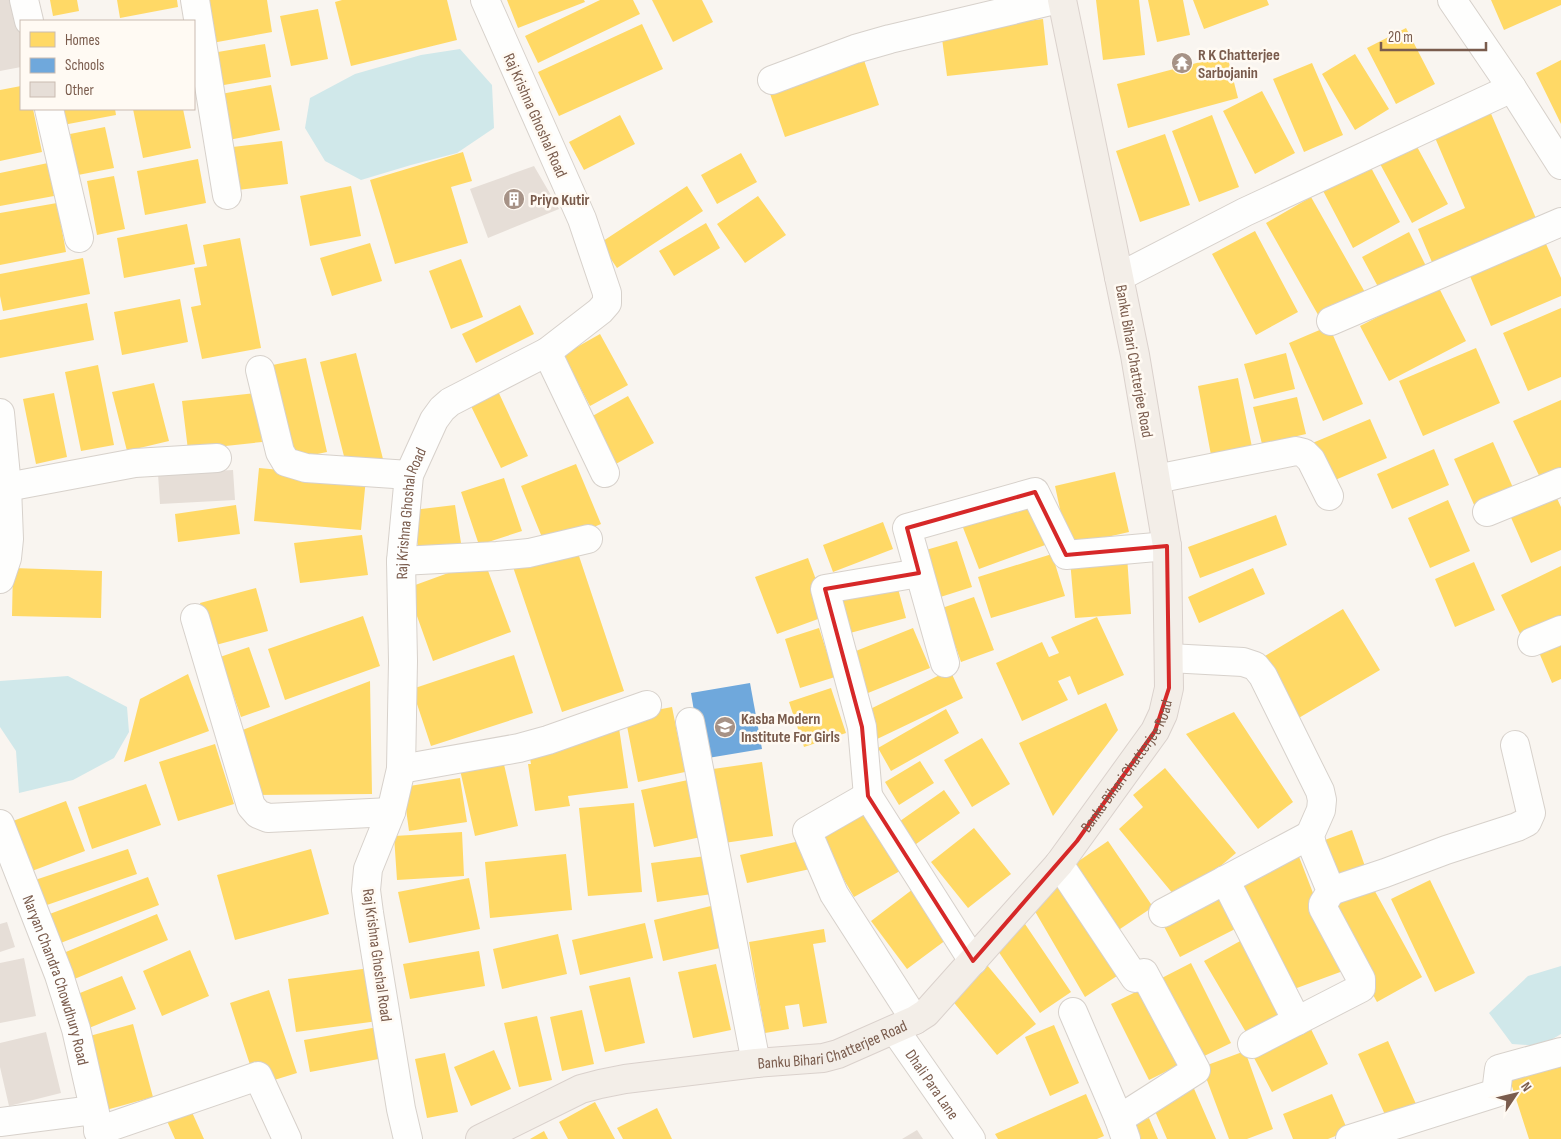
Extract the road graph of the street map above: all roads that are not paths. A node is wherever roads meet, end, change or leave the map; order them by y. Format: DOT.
graph roads {
  1 [pos="24,0"];
  2 [pos="195,0"];
  3 [pos="485,0"];
  4 [pos="1054,0"];
  5 [pos="1062,0"];
  6 [pos="1452,0"];
  7 [pos="29,20"];
  8 [pos="772,80"];
  9 [pos="1512,88"];
  10 [pos="49,110"];
  11 [pos="1561,165"];
  12 [pos="227,195"];
  13 [pos="1561,222"];
  14 [pos="79,238"];
  15 [pos="1119,277"];
  16 [pos="1331,321"];
  17 [pos="547,352"];
  18 [pos="260,370"];
  19 [pos="0,413"];
  20 [pos="217,458"];
  21 [pos="604,473"];
  22 [pos="409,475"];
  23 [pos="1156,479"];
  24 [pos="1561,482"];
  25 [pos="7,487"];
  26 [pos="1329,496"];
  27 [pos="1487,512"];
  28 [pos="588,539"];
  29 [pos="1167,546"];
  30 [pos="401,561"];
  31 [pos="919,573"];
  32 [pos="0,579"];
  33 [pos="195,618"];
  34 [pos="1561,630"];
  35 [pos="1532,642"];
  36 [pos="1169,658"];
  37 [pos="945,663"];
  38 [pos="647,705"];
  39 [pos="690,722"];
  40 [pos="1515,745"];
  41 [pos="401,769"];
  42 [pos="868,796"];
  43 [pos="391,812"];
  44 [pos="0,824"];
  45 [pos="1310,835"];
  46 [pos="1059,864"];
  47 [pos="9,874"];
  48 [pos="1225,880"];
  49 [pos="1332,891"];
  50 [pos="1163,912"];
  51 [pos="973,961"];
  52 [pos="1073,1012"];
  53 [pos="1297,1021"];
  54 [pos="905,1025"];
  55 [pos="1252,1044"];
  56 [pos="1561,1052"];
  57 [pos="756,1063"];
  58 [pos="0,1122"];
  59 [pos="97,1127"];
  60 [pos="1122,1129"];
  61 [pos="286,1139"];
  62 [pos="408,1139"];
  63 [pos="480,1139"];
  64 [pos="971,1139"];
  65 [pos="1350,1139"];
  1 -- 7 [label="street"];
  2 -- 12 [label="street"];
  3 -- 17 [label="street, Raj Krishna Ghoshal Road"];
  4 -- 8 [label="street"];
  5 -- 15 [label="main road, Banku Bihari Chatterjee Road"];
  6 -- 9 [label="street"];
  9 -- 11 [label="street"];
  9 -- 15 [label="street"];
  10 -- 14 [label="street"];
  13 -- 16 [label="street"];
  15 -- 23 [label="main road, Banku Bihari Chatterjee Road"];
  17 -- 21 [label="street"];
  17 -- 22 [label="street, Raj Krishna Ghoshal Road"];
  18 -- 22 [label="street"];
  19 -- 25 [label="street"];
  20 -- 25 [label="street"];
  22 -- 30 [label="street, Raj Krishna Ghoshal Road"];
  23 -- 26 [label="street"];
  23 -- 29 [label="main road, Banku Bihari Chatterjee Road"];
  24 -- 27 [label="street"];
  25 -- 32 [label="street"];
  28 -- 30 [label="street"];
  29 -- 31 [label="street"];
  29 -- 36 [label="main road, Banku Bihari Chatterjee Road"];
  30 -- 41 [label="street, Raj Krishna Ghoshal Road"];
  31 -- 37 [label="street"];
  31 -- 42 [label="street"];
  33 -- 43 [label="street"];
  34 -- 35 [label="street"];
  36 -- 45 [label="street"];
  36 -- 46 [label="main road, Banku Bihari Chatterjee Road"];
  38 -- 41 [label="street"];
  39 -- 57 [label="street"];
  40 -- 49 [label="street"];
  41 -- 43 [label="street, Raj Krishna Ghoshal Road"];
  42 -- 51 [label="street"];
  42 -- 54 [label="street, Dhali Para Lane"];
  43 -- 62 [label="street, Raj Krishna Ghoshal Road"];
  44 -- 47 [label="street, Naryan Chandra Chowdhury Road"];
  45 -- 48 [label="street"];
  45 -- 49 [label="street"];
  46 -- 51 [label="main road, Banku Bihari Chatterjee Road"];
  46 -- 60 [label="street"];
  47 -- 59 [label="street, Naryan Chandra Chowdhury Road"];
  48 -- 50 [label="street"];
  48 -- 53 [label="street"];
  49 -- 53 [label="street"];
  51 -- 54 [label="main road, Banku Bihari Chatterjee Road"];
  52 -- 60 [label="street"];
  53 -- 55 [label="street"];
  54 -- 57 [label="main road, Banku Bihari Chatterjee Road"];
  54 -- 64 [label="street, Dhali Para Lane"];
  56 -- 65 [label="street"];
  57 -- 63 [label="main road, Banku Bihari Chatterjee Road"];
  58 -- 59 [label="street"];
  59 -- 61 [label="street"];
}
